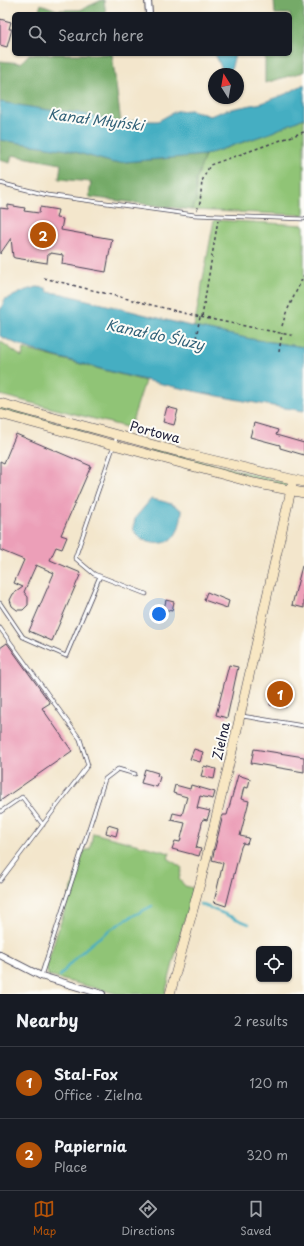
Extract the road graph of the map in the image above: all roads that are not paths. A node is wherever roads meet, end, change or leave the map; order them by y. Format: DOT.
graph roads {
  1 [pos="148,0"];
  2 [pos="149,12"];
  3 [pos="0,183"];
  4 [pos="304,219"];
  5 [pos="0,403"];
  6 [pos="0,414"];
  7 [pos="117,436"];
  8 [pos="114,445"];
  9 [pos="293,481"];
  10 [pos="304,482"];
  11 [pos="290,491"];
  12 [pos="304,493"];
  13 [pos="100,576"];
  14 [pos="146,594"];
  15 [pos="0,603"];
  16 [pos="0,628"];
  17 [pos="240,715"];
  18 [pos="304,726"];
  19 [pos="135,774"];
  20 [pos="0,812"];
  21 [pos="43,825"];
  22 [pos="0,881"];
  23 [pos="0,955"];
  24 [pos="41,976"];
  25 [pos="102,994"];
  26 [pos="170,994"];
  1 -- 2 [label="street"];
  3 -- 4 [label="lane"];
  5 -- 7 [label="street, Portowa"];
  6 -- 8 [label="street, Portowa"];
  7 -- 8 [label="lane"];
  7 -- 9 [label="street, Portowa"];
  8 -- 11 [label="street, Portowa"];
  8 -- 13 [label="lane"];
  9 -- 10 [label="street, Portowa"];
  9 -- 11 [label="street, Zielna"];
  11 -- 12 [label="street, Portowa"];
  11 -- 17 [label="street, Zielna"];
  13 -- 14 [label="lane"];
  13 -- 15 [label="lane"];
  16 -- 21 [label="lane"];
  17 -- 18 [label="lane"];
  17 -- 26 [label="street, Zielna"];
  19 -- 24 [label="lane"];
  20 -- 21 [label="lane"];
  21 -- 22 [label="lane"];
  23 -- 24 [label="street"];
  24 -- 25 [label="street"];
}
